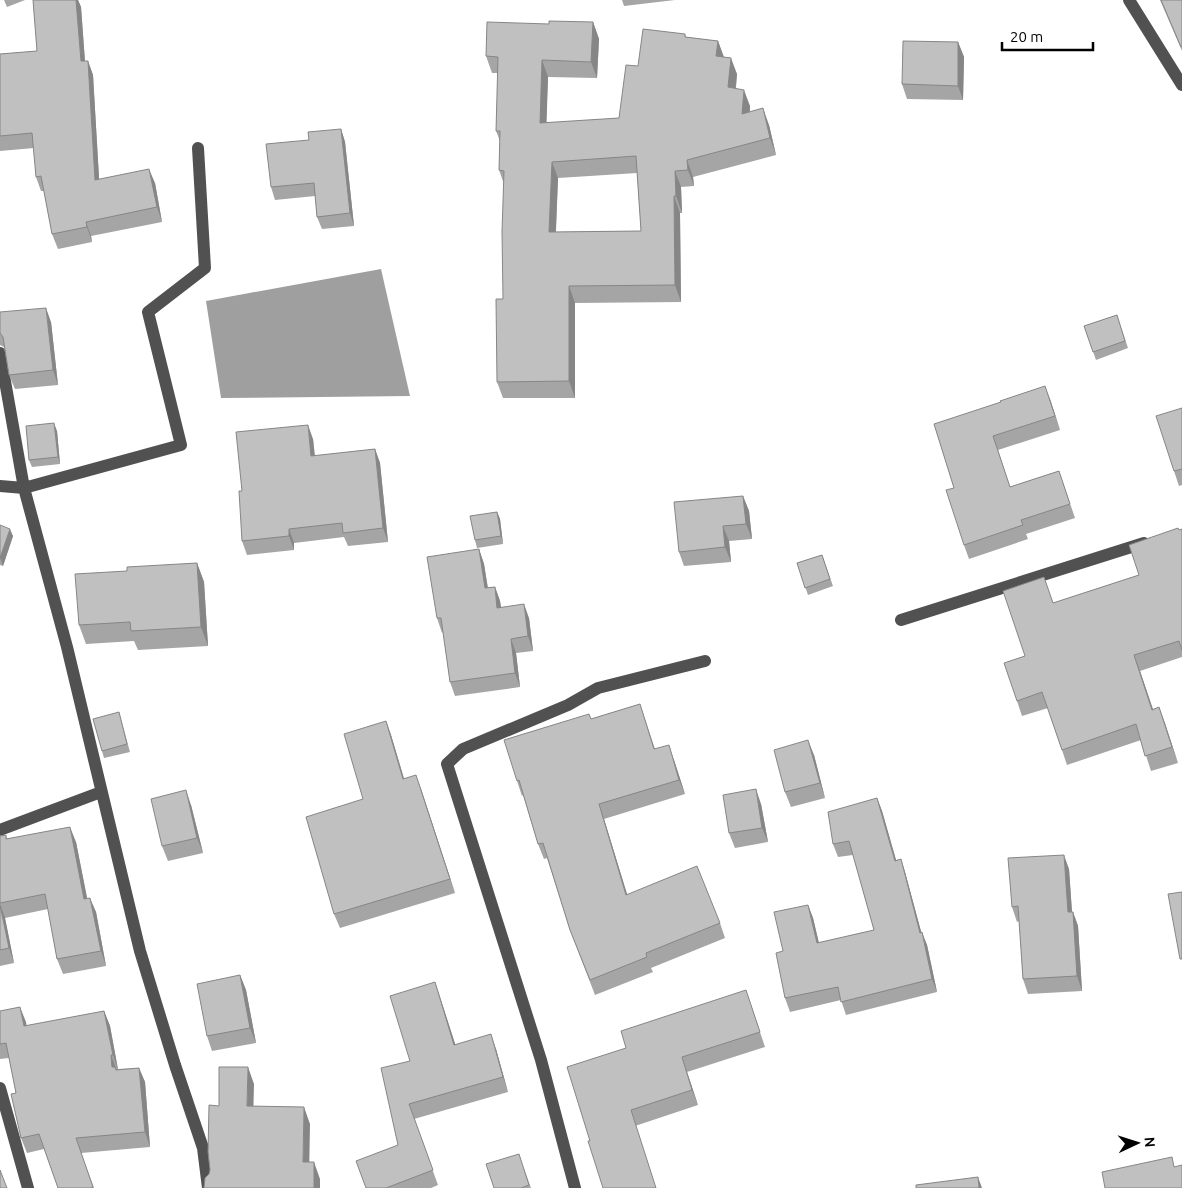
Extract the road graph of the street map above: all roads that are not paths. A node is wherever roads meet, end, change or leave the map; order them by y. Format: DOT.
graph roads {
  1 [pos="1129,0"];
  2 [pos="1182,85"];
  3 [pos="198,148"];
  4 [pos="0,353"];
  5 [pos="0,486"];
  6 [pos="24,488"];
  7 [pos="1154,540"];
  8 [pos="902,620"];
  9 [pos="705,661"];
  10 [pos="100,792"];
  11 [pos="0,830"];
  12 [pos="0,1088"];
  13 [pos="28,1188"];
  14 [pos="208,1188"];
  15 [pos="575,1188"];
  1 -- 2 [label="street"];
  3 -- 6 [label="street"];
  4 -- 6 [label="street"];
  5 -- 6 [label="street"];
  6 -- 10 [label="street"];
  7 -- 8 [label="street"];
  9 -- 15 [label="street"];
  10 -- 11 [label="street"];
  10 -- 14 [label="street"];
  12 -- 13 [label="street"];
}
